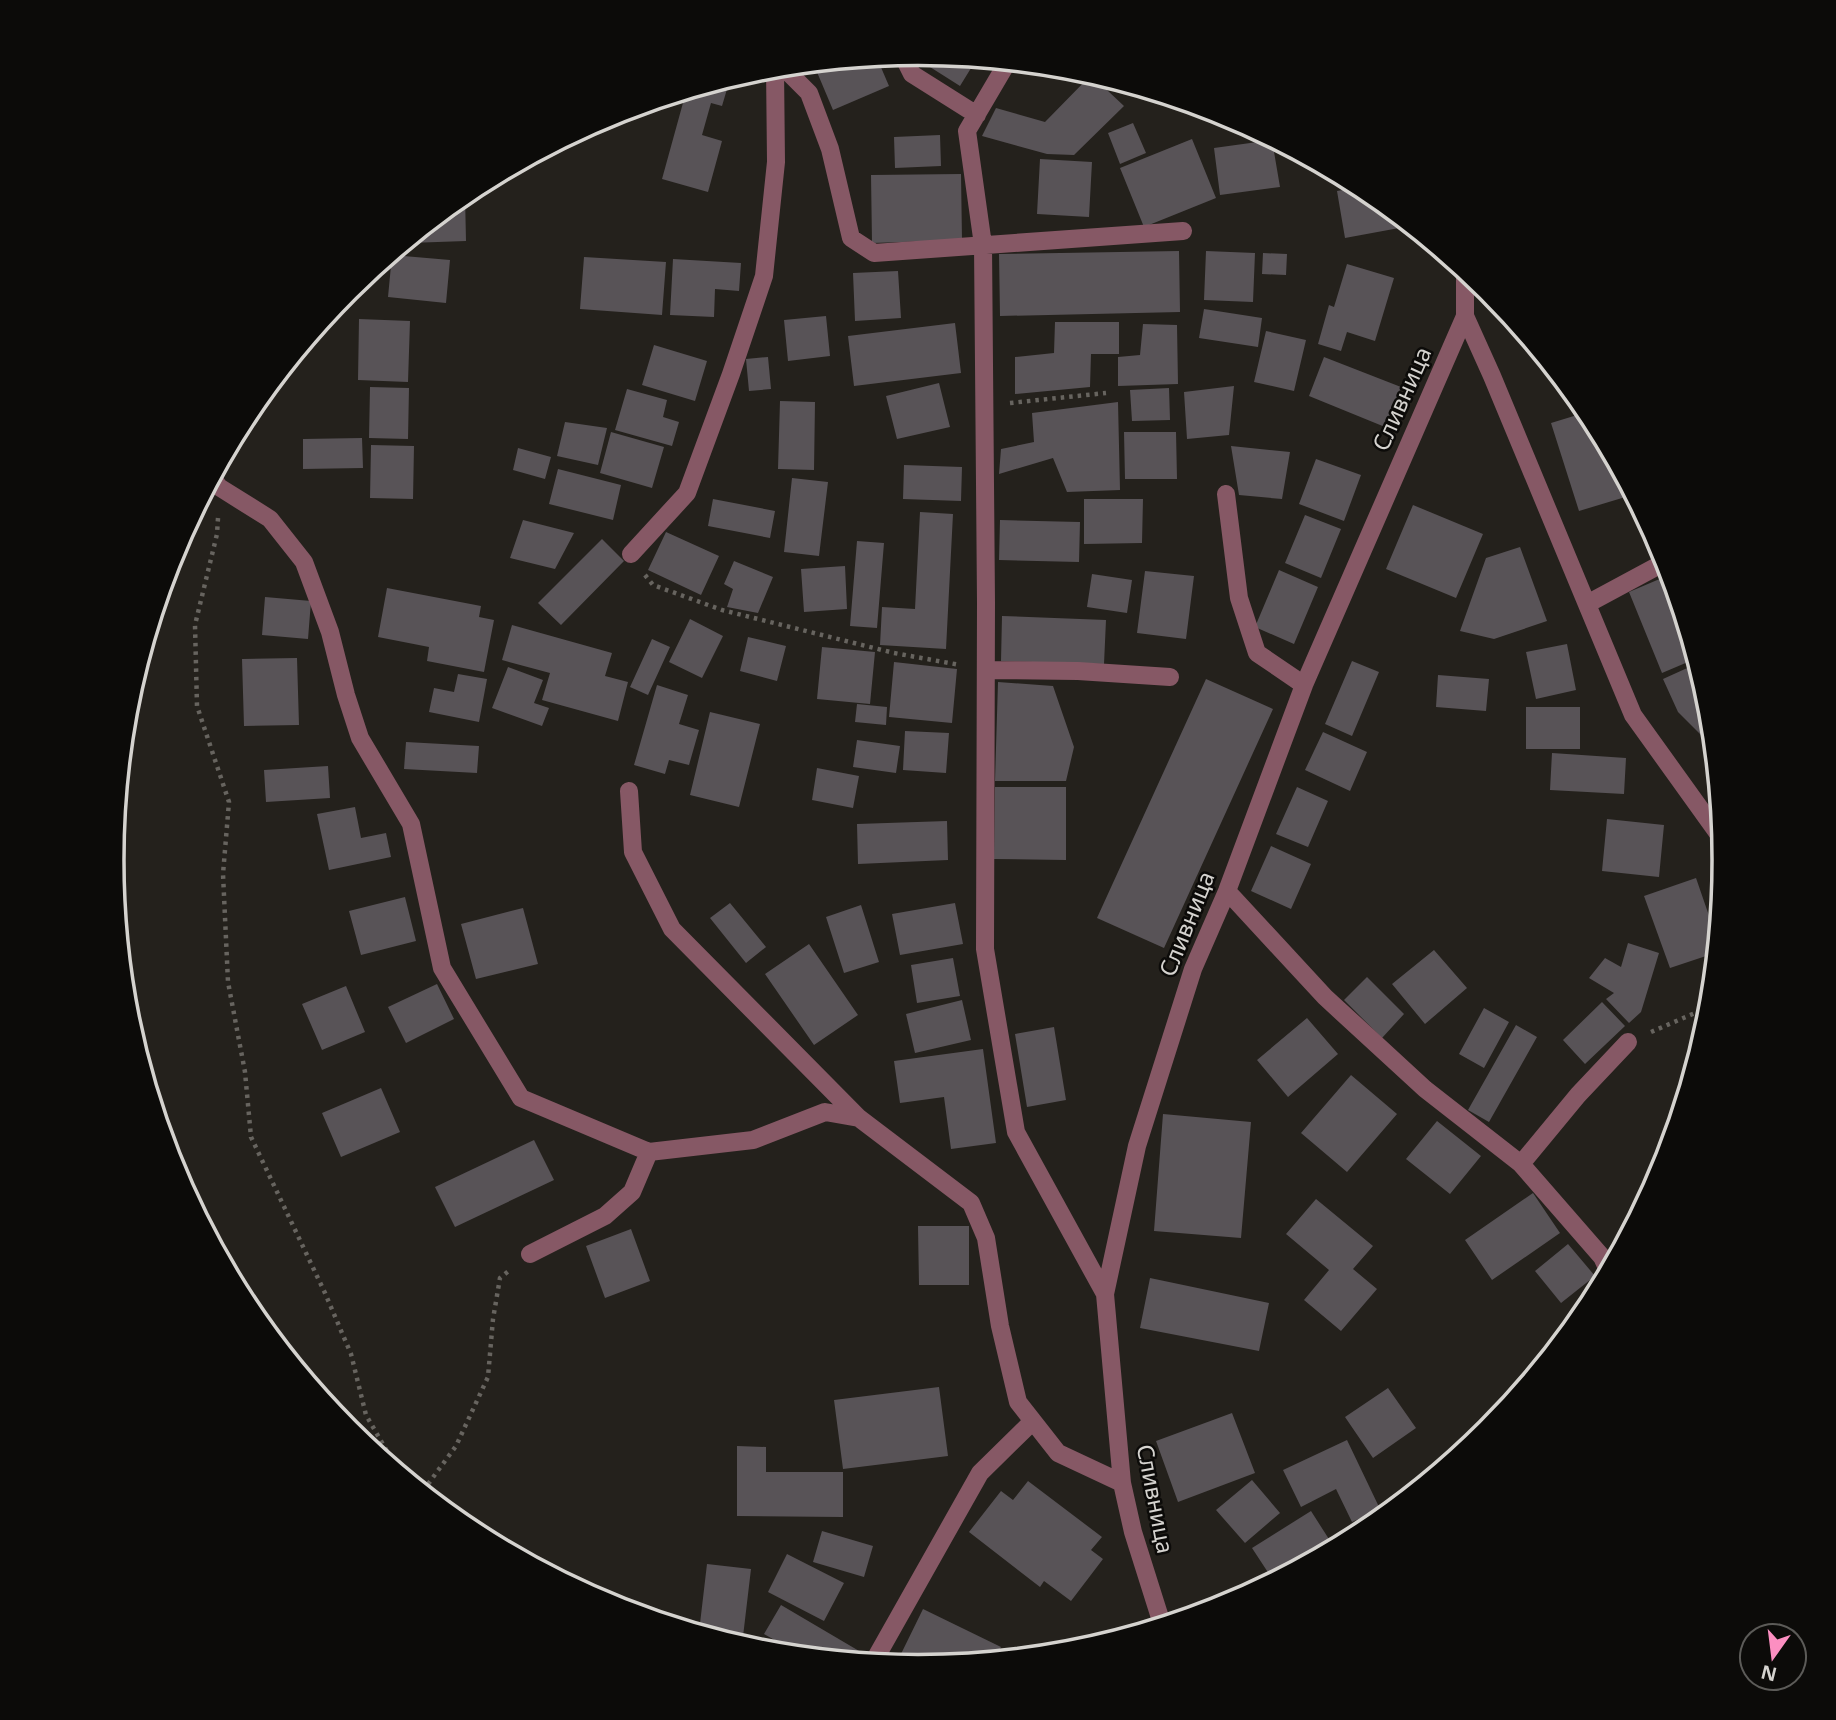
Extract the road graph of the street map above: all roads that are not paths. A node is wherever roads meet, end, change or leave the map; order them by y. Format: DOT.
graph roads {
  1 [pos="908,66"];
  2 [pos="1002,71"];
  3 [pos="792,77"];
  4 [pos="775,80"];
  5 [pos="977,115"];
  6 [pos="1183,231"];
  7 [pos="983,245"];
  8 [pos="1465,286"];
  9 [pos="1465,316"];
  10 [pos="219,485"];
  11 [pos="1226,494"];
  12 [pos="631,554"];
  13 [pos="1655,567"];
  14 [pos="1587,604"];
  15 [pos="986,670"];
  16 [pos="1170,677"];
  17 [pos="1304,685"];
  18 [pos="629,791"];
  19 [pos="1711,823"];
  20 [pos="1227,891"];
  21 [pos="1628,1042"];
  22 [pos="859,1118"];
  23 [pos="649,1152"];
  24 [pos="1521,1164"];
  25 [pos="530,1254"];
  26 [pos="1603,1260"];
  27 [pos="1105,1294"];
  28 [pos="1033,1421"];
  29 [pos="1122,1482"];
  30 [pos="1159,1615"];
  31 [pos="879,1652"];
  1 -- 5 [label="street"];
  2 -- 5 [label="street"];
  3 -- 7 [label="street"];
  4 -- 12 [label="street"];
  5 -- 7 [label="street"];
  6 -- 7 [label="street"];
  7 -- 15 [label="street"];
  8 -- 9 [label="street, Сливница"];
  9 -- 14 [label="street"];
  9 -- 17 [label="street, Сливница"];
  10 -- 23 [label="street"];
  11 -- 17 [label="street"];
  13 -- 14 [label="street"];
  14 -- 19 [label="street"];
  15 -- 16 [label="street"];
  15 -- 27 [label="street"];
  17 -- 20 [label="street, Сливница"];
  18 -- 22 [label="street"];
  20 -- 24 [label="street"];
  20 -- 27 [label="street, Сливница"];
  21 -- 24 [label="street"];
  22 -- 23 [label="street"];
  22 -- 28 [label="street"];
  23 -- 25 [label="street"];
  24 -- 26 [label="street"];
  27 -- 29 [label="street, Сливница"];
  28 -- 29 [label="street"];
  28 -- 31 [label="street"];
  29 -- 30 [label="street, Сливница"];
}
